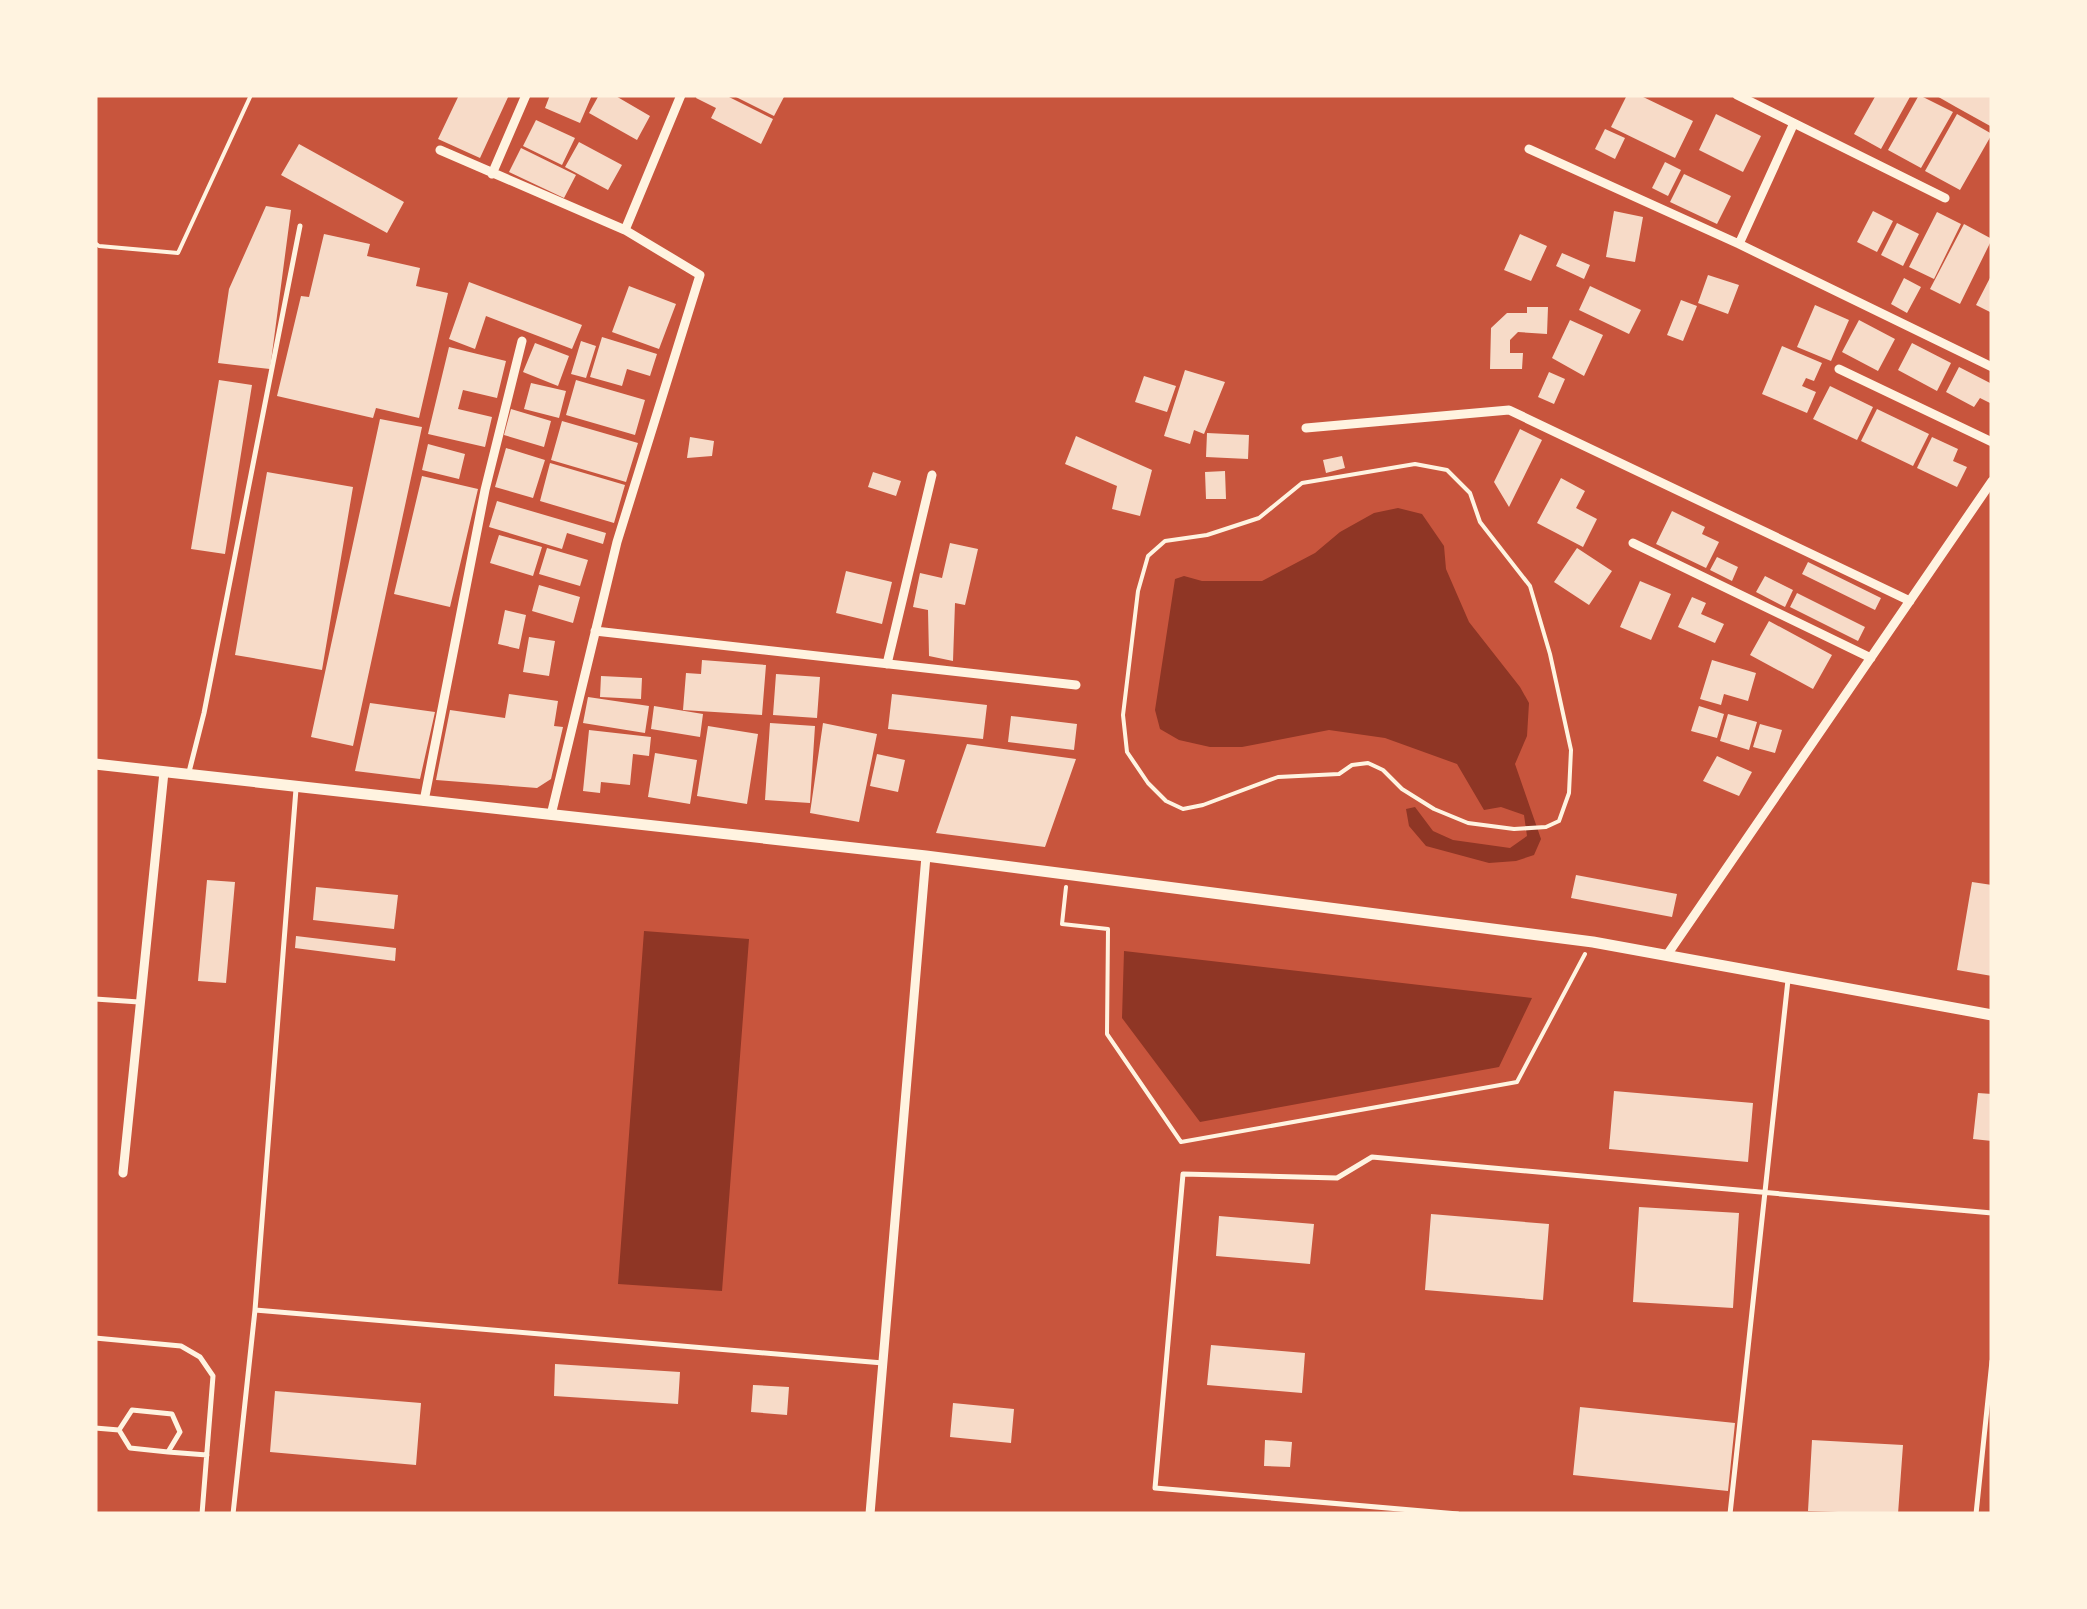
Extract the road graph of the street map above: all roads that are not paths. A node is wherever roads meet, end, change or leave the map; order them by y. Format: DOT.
graph roads {
  1 [pos="526,95"];
  2 [pos="680,95"];
  3 [pos="1736,95"];
  4 [pos="1794,124"];
  5 [pos="1529,149"];
  6 [pos="440,150"];
  7 [pos="492,174"];
  8 [pos="1945,198"];
  9 [pos="300,226"];
  10 [pos="625,230"];
  11 [pos="1739,244"];
  12 [pos="522,341"];
  13 [pos="1992,366"];
  14 [pos="1839,368"];
  15 [pos="1306,428"];
  16 [pos="1992,442"];
  17 [pos="932,475"];
  18 [pos="1992,481"];
  19 [pos="1633,544"];
  20 [pos="1910,601"];
  21 [pos="595,632"];
  22 [pos="1871,658"];
  23 [pos="887,664"];
  24 [pos="1076,685"];
  25 [pos="95,764"];
  26 [pos="164,772"];
  27 [pos="189,774"];
  28 [pos="296,786"];
  29 [pos="424,800"];
  30 [pos="551,814"];
  31 [pos="926,856"];
  32 [pos="1667,956"];
  33 [pos="1788,978"];
  34 [pos="95,999"];
  35 [pos="139,1002"];
  36 [pos="1992,1015"];
  37 [pos="123,1173"];
  38 [pos="1764,1193"];
  39 [pos="1992,1213"];
  40 [pos="256,1310"];
  41 [pos="95,1338"];
  42 [pos="1992,1361"];
  43 [pos="883,1363"];
  44 [pos="95,1428"];
  45 [pos="119,1430"];
  46 [pos="168,1452"];
  47 [pos="206,1455"];
  48 [pos="202,1514"];
  49 [pos="233,1514"];
  50 [pos="870,1514"];
  51 [pos="1458,1514"];
  52 [pos="1730,1514"];
  53 [pos="1976,1514"];
  1 -- 7 [label="street"];
  2 -- 10 [label="street"];
  3 -- 4 [label="street"];
  4 -- 8 [label="street"];
  4 -- 11 [label="street"];
  5 -- 11 [label="street"];
  6 -- 7 [label="street"];
  7 -- 10 [label="street"];
  9 -- 27 [label="lane"];
  10 -- 21 [label="street"];
  11 -- 13 [label="street"];
  12 -- 29 [label="street"];
  14 -- 16 [label="street"];
  15 -- 20 [label="street"];
  17 -- 23 [label="street"];
  18 -- 20 [label="street"];
  19 -- 22 [label="street"];
  20 -- 22 [label="street"];
  21 -- 23 [label="street"];
  21 -- 30 [label="street"];
  22 -- 32 [label="street"];
  23 -- 24 [label="street"];
  25 -- 26 [label="street"];
  26 -- 27 [label="street"];
  26 -- 35 [label="street"];
  27 -- 28 [label="street"];
  28 -- 29 [label="street"];
  28 -- 40 [label="lane"];
  29 -- 30 [label="street"];
  30 -- 31 [label="street"];
  31 -- 32 [label="street"];
  31 -- 43 [label="street"];
  32 -- 33 [label="street"];
  33 -- 36 [label="street"];
  33 -- 38 [label="lane"];
  34 -- 35 [label="lane"];
  35 -- 37 [label="street"];
  38 -- 39 [label="lane"];
  38 -- 51 [label="lane"];
  38 -- 52 [label="lane"];
  40 -- 43 [label="lane"];
  40 -- 49 [label="lane"];
  41 -- 47 [label="lane"];
  42 -- 53 [label="lane"];
  43 -- 50 [label="street"];
  44 -- 45 [label="lane"];
  45 -- 46 [label="lane"];
  45 -- 46 [label="lane"];
  46 -- 47 [label="lane"];
  47 -- 48 [label="lane"];
}
